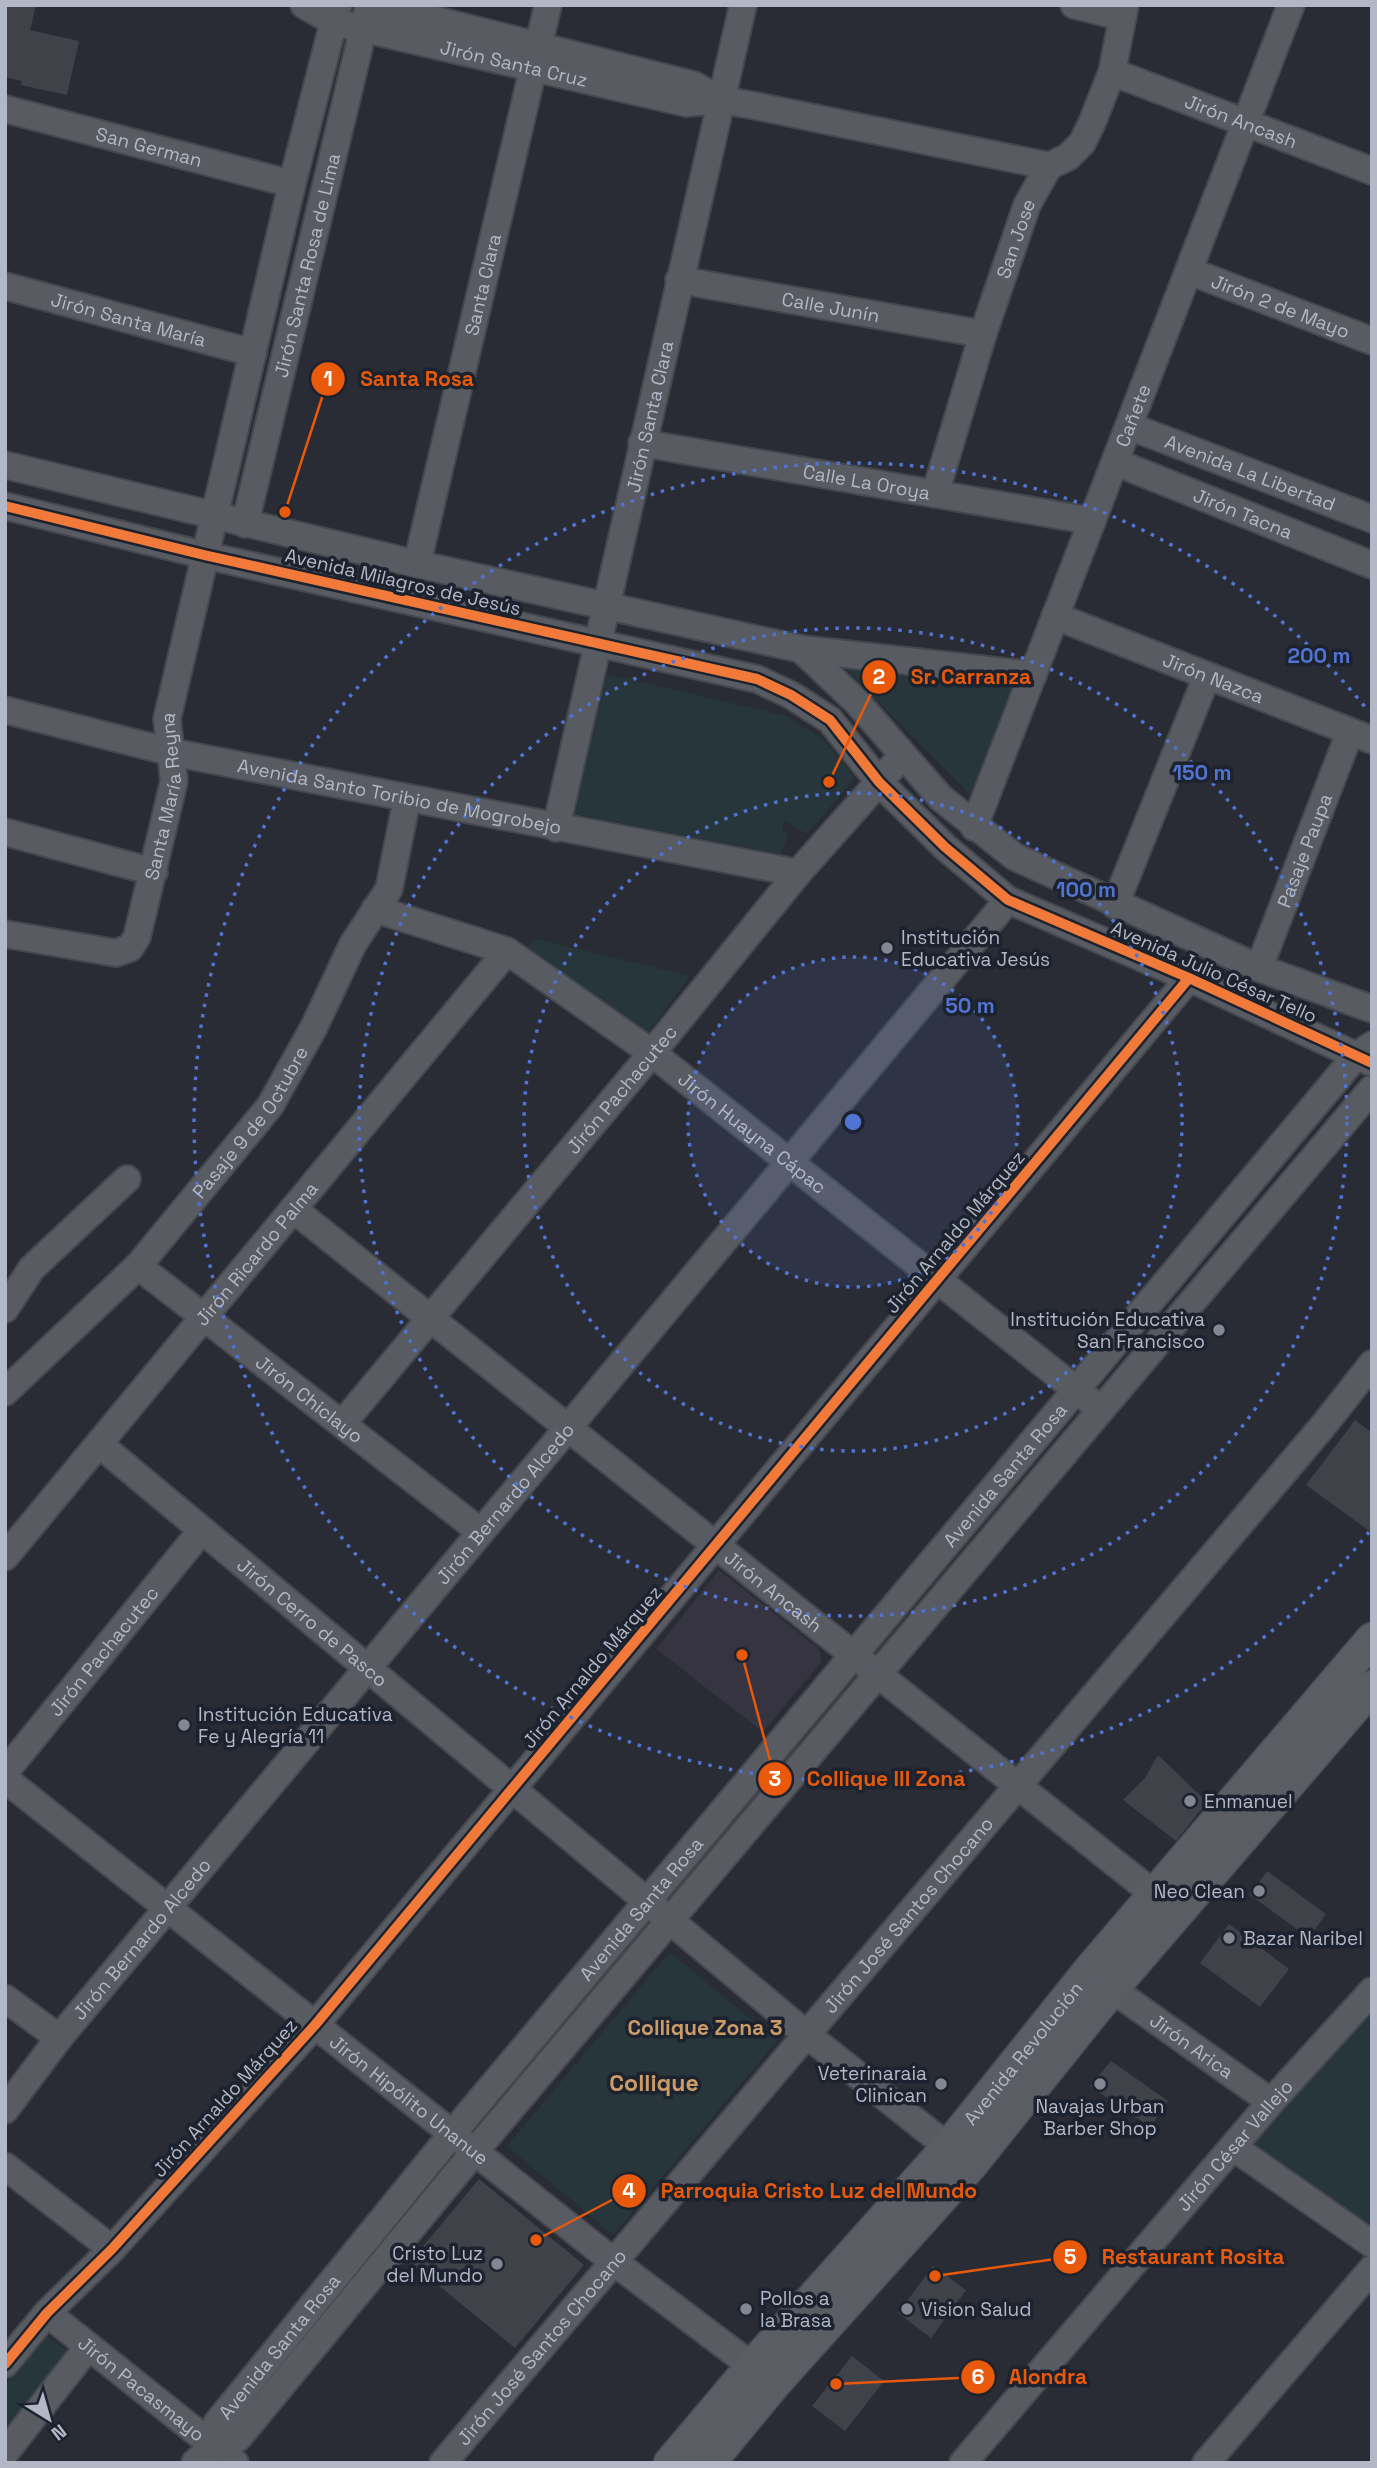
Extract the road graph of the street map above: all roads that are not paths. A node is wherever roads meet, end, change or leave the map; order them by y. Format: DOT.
graph roads {
  1 [pos="548,5"];
  2 [pos="743,5"];
  3 [pos="1074,5"];
  4 [pos="1291,5"];
  5 [pos="321,9"];
  6 [pos="1124,11"];
  7 [pos="369,13"];
  8 [pos="536,56"];
  9 [pos="1112,72"];
  10 [pos="721,100"];
  11 [pos="5,109"];
  12 [pos="1246,123"];
  13 [pos="1049,166"];
  14 [pos="1372,171"];
  15 [pos="292,184"];
  16 [pos="1189,271"];
  17 [pos="679,280"];
  18 [pos="5,286"];
  19 [pos="983,334"];
  20 [pos="1372,341"];
  21 [pos="253,353"];
  22 [pos="1129,426"];
  23 [pos="642,443"];
  24 [pos="1115,462"];
  25 [pos="5,465"];
  26 [pos="935,494"];
  27 [pos="5,506"];
  28 [pos="214,516"];
  29 [pos="1372,519"];
  30 [pos="1092,522"];
  31 [pos="245,524"];
  32 [pos="204,555"];
  33 [pos="416,564"];
  34 [pos="1372,565"];
  35 [pos="604,606"];
  36 [pos="1055,616"];
  37 [pos="597,643"];
  38 [pos="801,649"];
  39 [pos="1033,674"];
  40 [pos="1207,676"];
  41 [pos="791,695"];
  42 [pos="5,710"];
  43 [pos="1361,736"];
  44 [pos="171,752"];
  45 [pos="902,756"];
  46 [pos="879,782"];
  47 [pos="407,799"];
  48 [pos="974,827"];
  49 [pos="556,828"];
  50 [pos="5,832"];
  51 [pos="154,872"];
  52 [pos="798,873"];
  53 [pos="1008,900"];
  54 [pos="1115,905"];
  55 [pos="375,909"];
  56 [pos="5,934"];
  57 [pos="507,951"];
  58 [pos="1259,968"];
  59 [pos="1189,978"];
  60 [pos="1372,1009"];
  61 [pos="652,1053"];
  62 [pos="1367,1055"];
  63 [pos="1372,1089"];
  64 [pos="790,1161"];
  65 [pos="127,1178"];
  66 [pos="293,1209"];
  67 [pos="138,1266"];
  68 [pos="938,1279"];
  69 [pos="5,1309"];
  70 [pos="204,1317"];
  71 [pos="430,1319"];
  72 [pos="1372,1364"];
  73 [pos="1076,1390"];
  74 [pos="5,1392"];
  75 [pos="1102,1409"];
  76 [pos="342,1424"];
  77 [pos="568,1428"];
  78 [pos="99,1444"];
  79 [pos="202,1530"];
  80 [pos="481,1532"];
  81 [pos="716,1545"];
  82 [pos="5,1557"];
  83 [pos="1372,1639"];
  84 [pos="853,1655"];
  85 [pos="367,1668"];
  86 [pos="879,1675"];
  87 [pos="1372,1687"];
  88 [pos="5,1772"];
  89 [pos="5,1779"];
  90 [pos="1017,1785"];
  91 [pos="512,1789"];
  92 [pos="1154,1894"];
  93 [pos="647,1902"];
  94 [pos="167,1908"];
  95 [pos="670,1920"];
  96 [pos="1112,1989"];
  97 [pos="1372,1991"];
  98 [pos="5,1998"];
  99 [pos="315,2025"];
  100 [pos="806,2034"];
  101 [pos="59,2038"];
  102 [pos="1271,2102"];
  103 [pos="5,2110"];
  104 [pos="452,2134"];
  105 [pos="948,2147"];
  106 [pos="1233,2147"];
  107 [pos="475,2151"];
  108 [pos="5,2166"];
  109 [pos="1372,2244"];
  110 [pos="112,2249"];
  111 [pos="614,2262"];
  112 [pos="1372,2269"];
  113 [pos="47,2313"];
  114 [pos="88,2347"];
  115 [pos="5,2364"];
  116 [pos="752,2366"];
  117 [pos="8,2444"];
  118 [pos="204,2454"];
  119 [pos="235,2463"];
  120 [pos="443,2463"];
  121 [pos="670,2463"];
  122 [pos="709,2463"];
  123 [pos="963,2463"];
  124 [pos="1206,2463"];
  1 -- 8 [label="street, Santa Clara"];
  2 -- 10 [label="street, Jirón Santa Clara"];
  3 -- 6 [label="street"];
  4 -- 12 [label="street, Cañete"];
  5 -- 7 [label="street, Jirón Santa Cruz"];
  5 -- 15 [label="street, Jirón Santa Rosa de Lima"];
  6 -- 9 [label="street, San Jose"];
  7 -- 8 [label="street, Jirón Santa Cruz"];
  7 -- 31 [label="street, Jirón Santa Rosa de Lima"];
  8 -- 10 [label="street, Jirón Santa Cruz"];
  8 -- 33 [label="street, Santa Clara"];
  9 -- 12 [label="street, Jirón Ancash"];
  9 -- 13 [label="street, San Jose"];
  10 -- 13 [label="street, Jirón Santa Cruz"];
  10 -- 17 [label="street, Jirón Santa Clara"];
  11 -- 15 [label="street, San German"];
  12 -- 14 [label="street, Jirón Ancash"];
  12 -- 16 [label="street, Cañete"];
  13 -- 19 [label="street, San Jose"];
  15 -- 21 [label="street, Jirón Santa Rosa de Lima"];
  16 -- 20 [label="street, Jirón 2 de Mayo"];
  16 -- 22 [label="street, Cañete"];
  17 -- 19 [label="street, Calle Junín"];
  17 -- 23 [label="street, Jirón Santa Clara"];
  18 -- 21 [label="street, Jirón Santa María"];
  19 -- 26 [label="street, San Jose"];
  21 -- 28 [label="street, Jirón Santa Rosa de Lima"];
  22 -- 24 [label="street, Cañete"];
  22 -- 29 [label="street, Avenida La Libertad"];
  23 -- 26 [label="street, Calle La Oroya"];
  23 -- 35 [label="street, Jirón Santa Clara"];
  24 -- 30 [label="street, Cañete"];
  24 -- 34 [label="street, Jirón Tacna"];
  25 -- 28 [label="street, Avenida Milagros de Jesús"];
  26 -- 30 [label="street, Calle La Oroya"];
  27 -- 32 [label="street, Avenida Milagros de Jesús"];
  28 -- 31 [label="street, Avenida Milagros de Jesús"];
  28 -- 32 [label="street, Santa María Reyna"];
  30 -- 36 [label="street, Cañete"];
  31 -- 33 [label="street, Avenida Milagros de Jesús"];
  32 -- 37 [label="street, Avenida Milagros de Jesús"];
  32 -- 44 [label="street, Santa María Reyna"];
  33 -- 35 [label="street, Avenida Milagros de Jesús"];
  35 -- 37 [label="street, Jirón Santa Clara"];
  35 -- 38 [label="street, Avenida Milagros de Jesús"];
  36 -- 39 [label="street, Cañete"];
  36 -- 40 [label="street, Jirón Nazca"];
  37 -- 41 [label="street, Avenida Milagros de Jesús"];
  37 -- 49 [label="street, Jirón Santa Clara"];
  38 -- 39 [label="street"];
  38 -- 45 [label="street, Avenida Julio César Tello"];
  39 -- 48 [label="street, Cañete"];
  40 -- 43 [label="street, Jirón Nazca"];
  40 -- 54 [label="street"];
  41 -- 46 [label="street, Avenida Julio César Tello"];
  42 -- 44 [label="street, Avenida Santo Toribio de Mogrobejo"];
  43 -- 58 [label="street, Pasaje Paupa"];
  44 -- 47 [label="street, Avenida Santo Toribio de Mogrobejo"];
  44 -- 51 [label="street, Santa María Reyna"];
  45 -- 46 [label="street, Jirón Pachacutec"];
  45 -- 48 [label="street, Avenida Julio César Tello"];
  46 -- 52 [label="street, Jirón Pachacutec"];
  46 -- 53 [label="street, Avenida Julio César Tello"];
  47 -- 49 [label="street, Avenida Santo Toribio de Mogrobejo"];
  47 -- 55 [label="street, Pasaje 9 de Octubre"];
  48 -- 54 [label="street, Avenida Julio César Tello"];
  49 -- 52 [label="street, Avenida Santo Toribio de Mogrobejo"];
  50 -- 51 [label="street"];
  51 -- 56 [label="street, Santa María Reyna"];
  52 -- 61 [label="street, Jirón Pachacutec"];
  53 -- 59 [label="street, Avenida Julio César Tello"];
  53 -- 64 [label="street, Jirón Bernardo Alcedo"];
  54 -- 58 [label="street, Avenida Julio César Tello"];
  55 -- 57 [label="street, Jirón Huayna Cápac"];
  55 -- 67 [label="street, Pasaje 9 de Octubre"];
  57 -- 61 [label="street, Jirón Huayna Cápac"];
  57 -- 66 [label="street, Jirón Ricardo Palma"];
  58 -- 60 [label="street, Avenida Julio César Tello"];
  59 -- 62 [label="street, Avenida Julio César Tello"];
  59 -- 68 [label="street, Jirón Arnaldo Márquez"];
  61 -- 64 [label="street, Jirón Huayna Cápac"];
  61 -- 71 [label="street, Jirón Pachacutec"];
  62 -- 73 [label="street, Avenida Santa Rosa"];
  63 -- 75 [label="street, Avenida Santa Rosa"];
  64 -- 68 [label="street, Jirón Huayna Cápac"];
  64 -- 77 [label="street, Jirón Bernardo Alcedo"];
  65 -- 69 [label="street"];
  66 -- 70 [label="street, Jirón Ricardo Palma"];
  66 -- 71 [label="street, Jirón Ancash"];
  67 -- 70 [label="street, Jirón Chiclayo"];
  67 -- 74 [label="street, Pasaje 9 de Octubre"];
  68 -- 73 [label="street, Jirón Huayna Cápac"];
  68 -- 81 [label="street, Jirón Arnaldo Márquez"];
  70 -- 76 [label="street, Jirón Chiclayo"];
  70 -- 78 [label="street, Jirón Ricardo Palma"];
  71 -- 76 [label="street, Jirón Pachacutec"];
  71 -- 77 [label="street, Jirón Ancash"];
  72 -- 90 [label="street, Jirón José Santos Chocano"];
  73 -- 75 [label="street, Jirón Huayna Cápac"];
  73 -- 84 [label="street, Avenida Santa Rosa"];
  75 -- 86 [label="street, Avenida Santa Rosa"];
  76 -- 80 [label="street, Jirón Chiclayo"];
  77 -- 80 [label="street, Jirón Bernardo Alcedo"];
  77 -- 81 [label="street, Jirón Ancash"];
  78 -- 79 [label="street, Jirón Cerro de Pasco"];
  78 -- 82 [label="street, Jirón Ricardo Palma"];
  79 -- 85 [label="street, Jirón Cerro de Pasco"];
  79 -- 88 [label="street, Jirón Pachacutec"];
  80 -- 85 [label="street, Jirón Bernardo Alcedo"];
  81 -- 84 [label="street, Jirón Ancash"];
  81 -- 91 [label="street, Jirón Arnaldo Márquez"];
  83 -- 92 [label="main road, Avenida Revolución"];
  84 -- 86 [label="street, Jirón Ancash"];
  84 -- 93 [label="street, Avenida Santa Rosa"];
  85 -- 91 [label="street, Jirón Cerro de Pasco"];
  85 -- 94 [label="street, Jirón Bernardo Alcedo"];
  86 -- 90 [label="street, Jirón Ancash"];
  86 -- 95 [label="street, Avenida Santa Rosa"];
  87 -- 96 [label="main road, Avenida Revolución"];
  89 -- 94 [label="street, Jirón Hipólito Unanue"];
  90 -- 92 [label="street, Jirón Ancash"];
  90 -- 100 [label="street, Jirón José Santos Chocano"];
  91 -- 93 [label="street, Jirón Cerro de Pasco"];
  91 -- 99 [label="street, Jirón Arnaldo Márquez"];
  92 -- 105 [label="main road, Avenida Revolución"];
  93 -- 95 [label="street, Jirón Cerro de Pasco"];
  93 -- 104 [label="street, Avenida Santa Rosa"];
  94 -- 99 [label="street, Jirón Hipólito Unanue"];
  94 -- 101 [label="street, Jirón Bernardo Alcedo"];
  95 -- 100 [label="street, Jirón Cerro de Pasco"];
  95 -- 107 [label="street, Avenida Santa Rosa"];
  96 -- 102 [label="street, Jirón Arica"];
  96 -- 122 [label="main road, Avenida Revolución"];
  97 -- 102 [label="street, Jirón César Vallejo"];
  98 -- 101 [label="street"];
  99 -- 104 [label="street, Jirón Hipólito Unanue"];
  99 -- 110 [label="street, Jirón Arnaldo Márquez"];
  100 -- 105 [label="street, Jirón Cerro de Pasco"];
  100 -- 111 [label="street, Jirón José Santos Chocano"];
  101 -- 103 [label="street, Jirón Bernardo Alcedo"];
  102 -- 106 [label="street, Jirón César Vallejo"];
  104 -- 107 [label="street, Jirón Hipólito Unanue"];
  104 -- 118 [label="street, Avenida Santa Rosa"];
  105 -- 116 [label="main road, Avenida Revolución"];
  106 -- 109 [label="street"];
  106 -- 123 [label="street, Jirón César Vallejo"];
  107 -- 111 [label="street, Jirón Hipólito Unanue"];
  107 -- 118 [label="street, Avenida Santa Rosa"];
  108 -- 110 [label="street"];
  110 -- 113 [label="street, Jirón Arnaldo Márquez"];
  111 -- 116 [label="street, Jirón Hipólito Unanue"];
  111 -- 120 [label="street, Jirón José Santos Chocano"];
  112 -- 124 [label="street"];
  113 -- 114 [label="street, Jirón Pacasmayo"];
  113 -- 115 [label="street, Jirón Arnaldo Márquez"];
  114 -- 117 [label="street"];
  114 -- 118 [label="street, Jirón Pacasmayo"];
  116 -- 121 [label="main road, Avenida Revolución"];
  118 -- 119 [label="street, Jirón Pacasmayo"];
}
